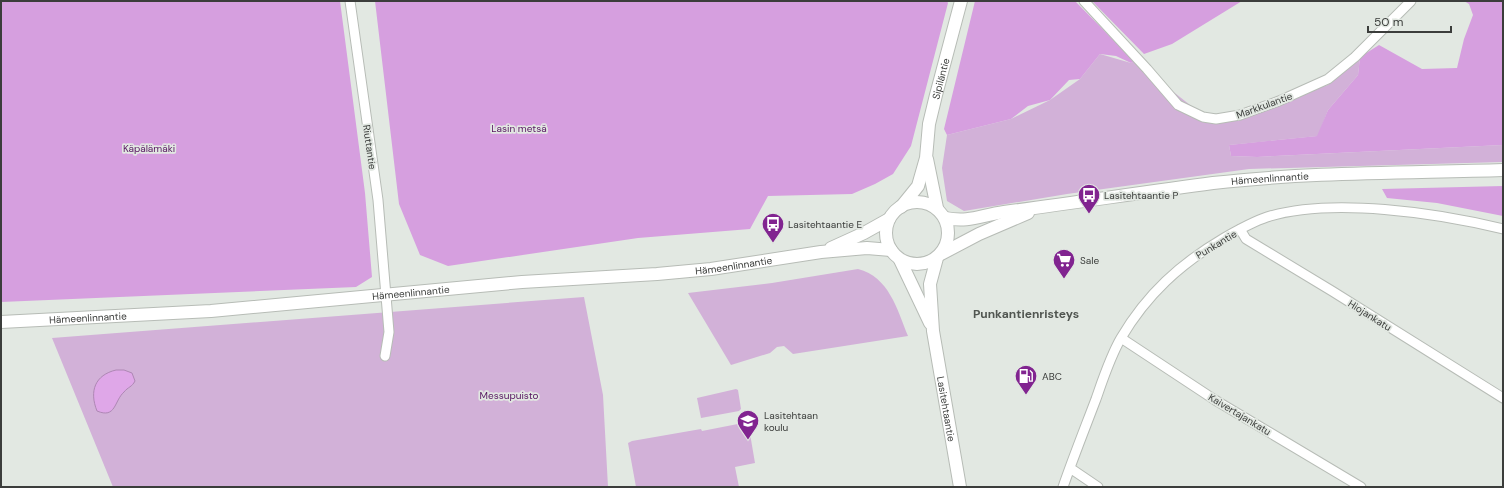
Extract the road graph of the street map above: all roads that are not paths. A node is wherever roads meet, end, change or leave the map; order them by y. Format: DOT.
graph roads {
  1 [pos="350,1"];
  2 [pos="961,1"];
  3 [pos="1084,1"];
  4 [pos="1411,1"];
  5 [pos="926,158"];
  6 [pos="1503,170"];
  7 [pos="901,207"];
  8 [pos="937,208"];
  9 [pos="1038,209"];
  10 [pos="945,218"];
  11 [pos="889,219"];
  12 [pos="1240,229"];
  13 [pos="1503,229"];
  14 [pos="891,250"];
  15 [pos="821,252"];
  16 [pos="939,256"];
  17 [pos="900,260"];
  18 [pos="386,294"];
  19 [pos="1,322"];
  20 [pos="933,331"];
  21 [pos="1121,338"];
  22 [pos="385,356"];
  23 [pos="1503,398"];
  24 [pos="1070,468"];
  25 [pos="960,487"];
  26 [pos="1063,487"];
  27 [pos="1098,487"];
  28 [pos="1361,487"];
  1 -- 18 [label="street, Riuttantie"];
  2 -- 5 [label="main road, Sipiläntie"];
  3 -- 4 [label="street, Markkulantie"];
  5 -- 7 [label="main road, Sipiläntie"];
  5 -- 8 [label="main road, Sipiläntie"];
  6 -- 9 [label="main road, Hämeenlinnantie"];
  7 -- 8 [label="main road"];
  7 -- 11 [label="main road"];
  8 -- 10 [label="main road"];
  9 -- 10 [label="main road, Hämeenlinnantie"];
  9 -- 16 [label="main road, Hämeenlinnantie"];
  10 -- 16 [label="main road"];
  11 -- 14 [label="main road"];
  11 -- 15 [label="main road, Hämeenlinnantie"];
  12 -- 13 [label="street, Punkantie"];
  12 -- 21 [label="street, Punkantie"];
  12 -- 23 [label="street, Hiojankatu"];
  14 -- 15 [label="main road, Hämeenlinnantie"];
  14 -- 17 [label="main road"];
  15 -- 18 [label="main road, Hämeenlinnantie"];
  16 -- 17 [label="main road"];
  16 -- 20 [label="main road, Lasitehtaantie"];
  17 -- 20 [label="main road, Lasitehtaantie"];
  18 -- 19 [label="main road, Hämeenlinnantie"];
  18 -- 22 [label="street, Riuttantie"];
  20 -- 25 [label="main road, Lasitehtaantie"];
  21 -- 24 [label="street, Punkantie"];
  21 -- 28 [label="street, Kaivertajankatu"];
  24 -- 26 [label="street, Punkantie"];
  24 -- 27 [label="street"];
}
